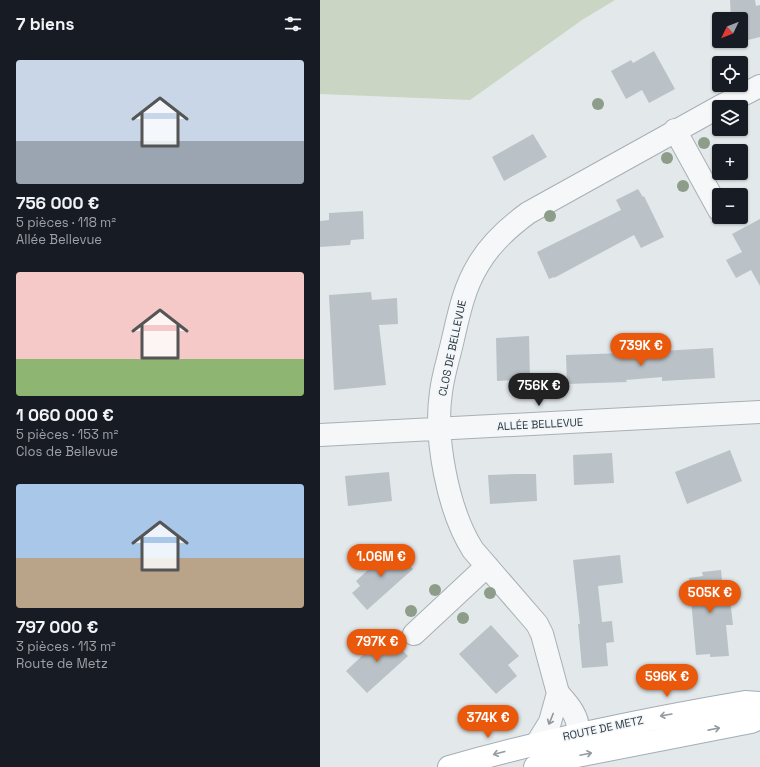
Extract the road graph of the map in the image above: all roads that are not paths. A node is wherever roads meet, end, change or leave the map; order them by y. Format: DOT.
graph roads {
  1 [pos="760,86"];
  2 [pos="733,100"];
  3 [pos="712,111"];
  4 [pos="675,130"];
  5 [pos="712,198"];
  6 [pos="760,412"];
  7 [pos="439,430"];
  8 [pos="320,435"];
  9 [pos="487,566"];
  10 [pos="414,634"];
  11 [pos="558,693"];
  12 [pos="760,703"];
  13 [pos="760,718"];
  14 [pos="577,733"];
  15 [pos="537,743"];
  16 [pos="449,767"];
  17 [pos="531,767"];
  18 [pos="535,767"];
  1 -- 2 [label="street, CLOS DE BELLEVUE"];
  3 -- 4 [label="street, CLOS DE BELLEVUE"];
  4 -- 5 [label="street"];
  4 -- 7 [label="street, CLOS DE BELLEVUE"];
  6 -- 7 [label="street, ALLÉE BELLEVUE"];
  7 -- 8 [label="street, ALLÉE BELLEVUE"];
  7 -- 9 [label="street, CLOS DE BELLEVUE"];
  9 -- 10 [label="street"];
  9 -- 11 [label="street, CLOS DE BELLEVUE"];
  11 -- 14 [label="street, CLOS DE BELLEVUE"];
  11 -- 15 [label="street, one-way"];
  12 -- 14 [label="main road, ROUTE DE METZ, one-way"];
  18 -- 13 [label="main road, ROUTE DE METZ, one-way"];
  14 -- 15 [label="main road, ROUTE DE METZ"];
  14 -- 17 [label="street"];
  15 -- 16 [label="main road, ROUTE DE METZ, one-way"];
}
